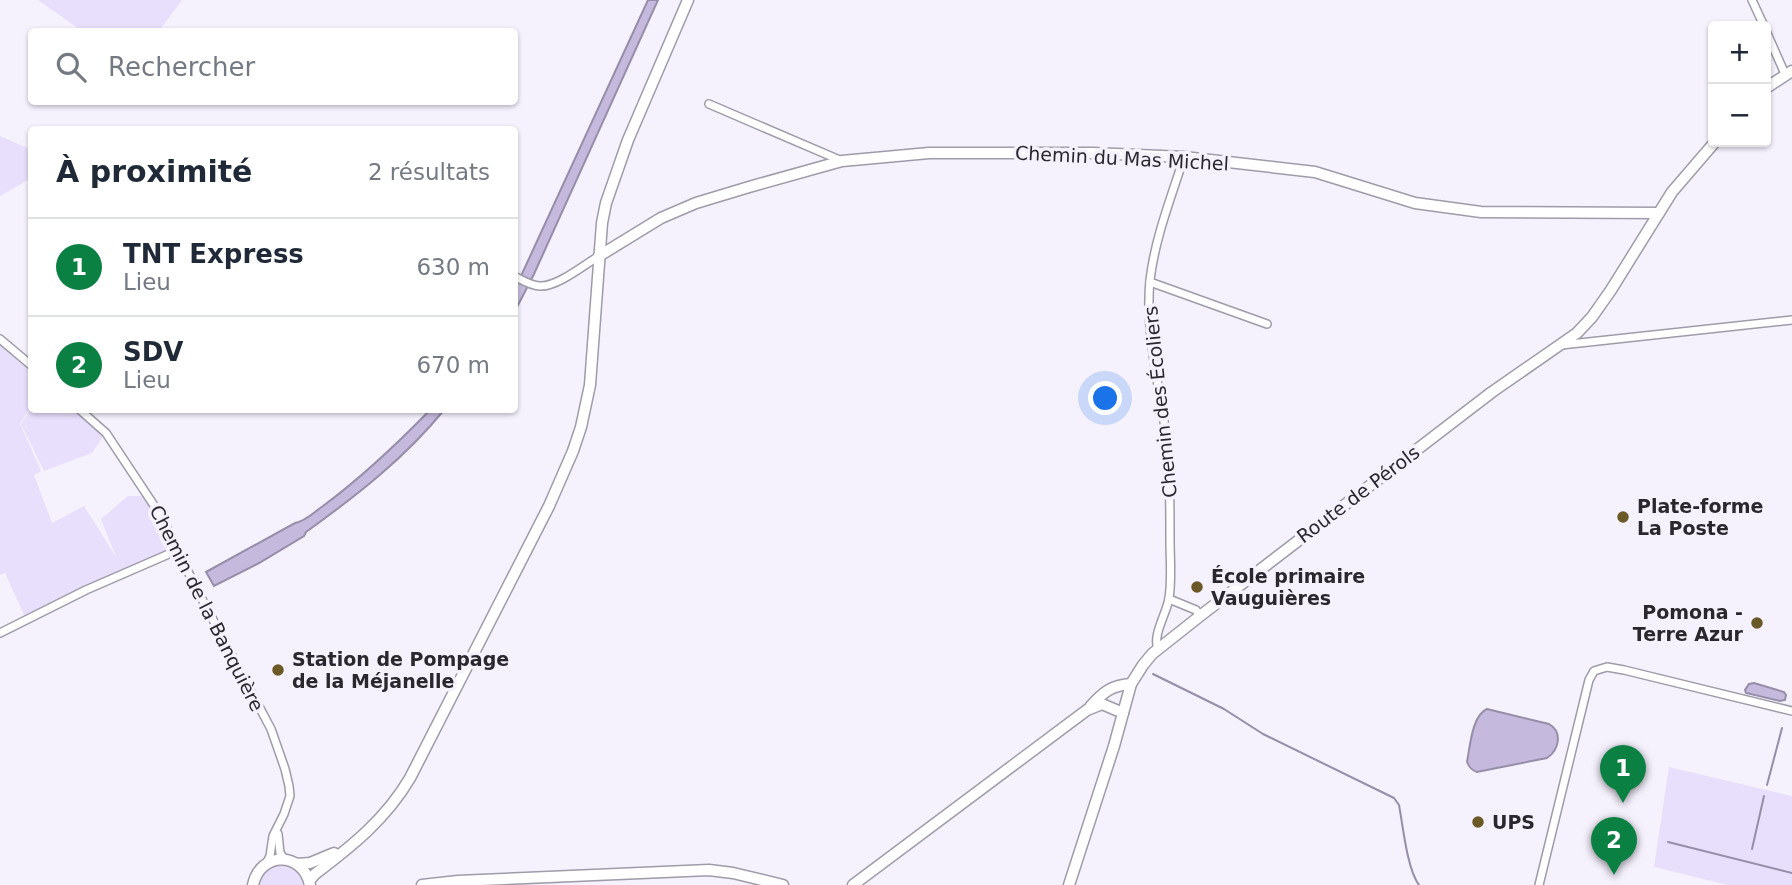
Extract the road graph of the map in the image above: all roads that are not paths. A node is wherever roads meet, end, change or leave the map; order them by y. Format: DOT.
graph roads {
  1 [pos="688,0"];
  2 [pos="1752,0"];
  3 [pos="1761,21"];
  4 [pos="1771,40"];
  5 [pos="1788,73"];
  6 [pos="1771,85"];
  7 [pos="709,104"];
  8 [pos="1711,147"];
  9 [pos="1184,157"];
  10 [pos="842,161"];
  11 [pos="1659,213"];
  12 [pos="599,256"];
  13 [pos="518,278"];
  14 [pos="1150,282"];
  15 [pos="1792,320"];
  16 [pos="1267,324"];
  17 [pos="0,339"];
  18 [pos="1560,345"];
  19 [pos="28,363"];
  20 [pos="84,413"];
  21 [pos="177,550"];
  22 [pos="1170,599"];
  23 [pos="1200,615"];
  24 [pos="0,633"];
  25 [pos="1158,649"];
  26 [pos="1131,684"];
  27 [pos="1087,710"];
  28 [pos="1792,711"];
  29 [pos="1123,713"];
  30 [pos="279,825"];
  31 [pos="350,845"];
  32 [pos="285,860"];
  33 [pos="266,864"];
  34 [pos="297,864"];
  35 [pos="309,883"];
  36 [pos="253,884"];
  37 [pos="422,885"];
  38 [pos="783,885"];
  39 [pos="853,885"];
  40 [pos="1069,885"];
  41 [pos="1539,885"];
  1 -- 12 [label="street"];
  2 -- 3 [label="street"];
  4 -- 5 [label="street"];
  5 -- 6 [label="street"];
  7 -- 10 [label="street"];
  8 -- 11 [label="street, Route de Pérols"];
  9 -- 10 [label="street, Chemin du Mas Michel"];
  9 -- 11 [label="street, Chemin du Mas Michel"];
  9 -- 14 [label="street, Chemin des Écoliers"];
  10 -- 12 [label="street, Chemin du Mas Michel"];
  11 -- 18 [label="street, Route de Pérols"];
  12 -- 13 [label="street"];
  12 -- 31 [label="street"];
  14 -- 16 [label="street"];
  14 -- 22 [label="street, Chemin des Écoliers"];
  15 -- 18 [label="street"];
  17 -- 19 [label="street"];
  18 -- 23 [label="street, Route de Pérols"];
  20 -- 21 [label="street, Chemin de la Banquière"];
  21 -- 24 [label="street"];
  21 -- 30 [label="street, Chemin de la Banquière"];
  22 -- 23 [label="street"];
  22 -- 25 [label="street, Chemin des Écoliers"];
  23 -- 25 [label="street, Route de Pérols"];
  25 -- 26 [label="street, Route de Pérols"];
  26 -- 27 [label="street"];
  26 -- 29 [label="street, Route de Pérols"];
  27 -- 29 [label="street"];
  27 -- 39 [label="street"];
  28 -- 41 [label="street"];
  29 -- 40 [label="street, Route de Pérols"];
  30 -- 32 [label="street, Chemin de la Banquière"];
  30 -- 33 [label="street, Chemin de la Banquière"];
  31 -- 34 [label="street"];
  31 -- 35 [label="street"];
  32 -- 33 [label="street"];
  32 -- 34 [label="street"];
  33 -- 36 [label="street"];
  34 -- 35 [label="street"];
  37 -- 38 [label="street"];
}
